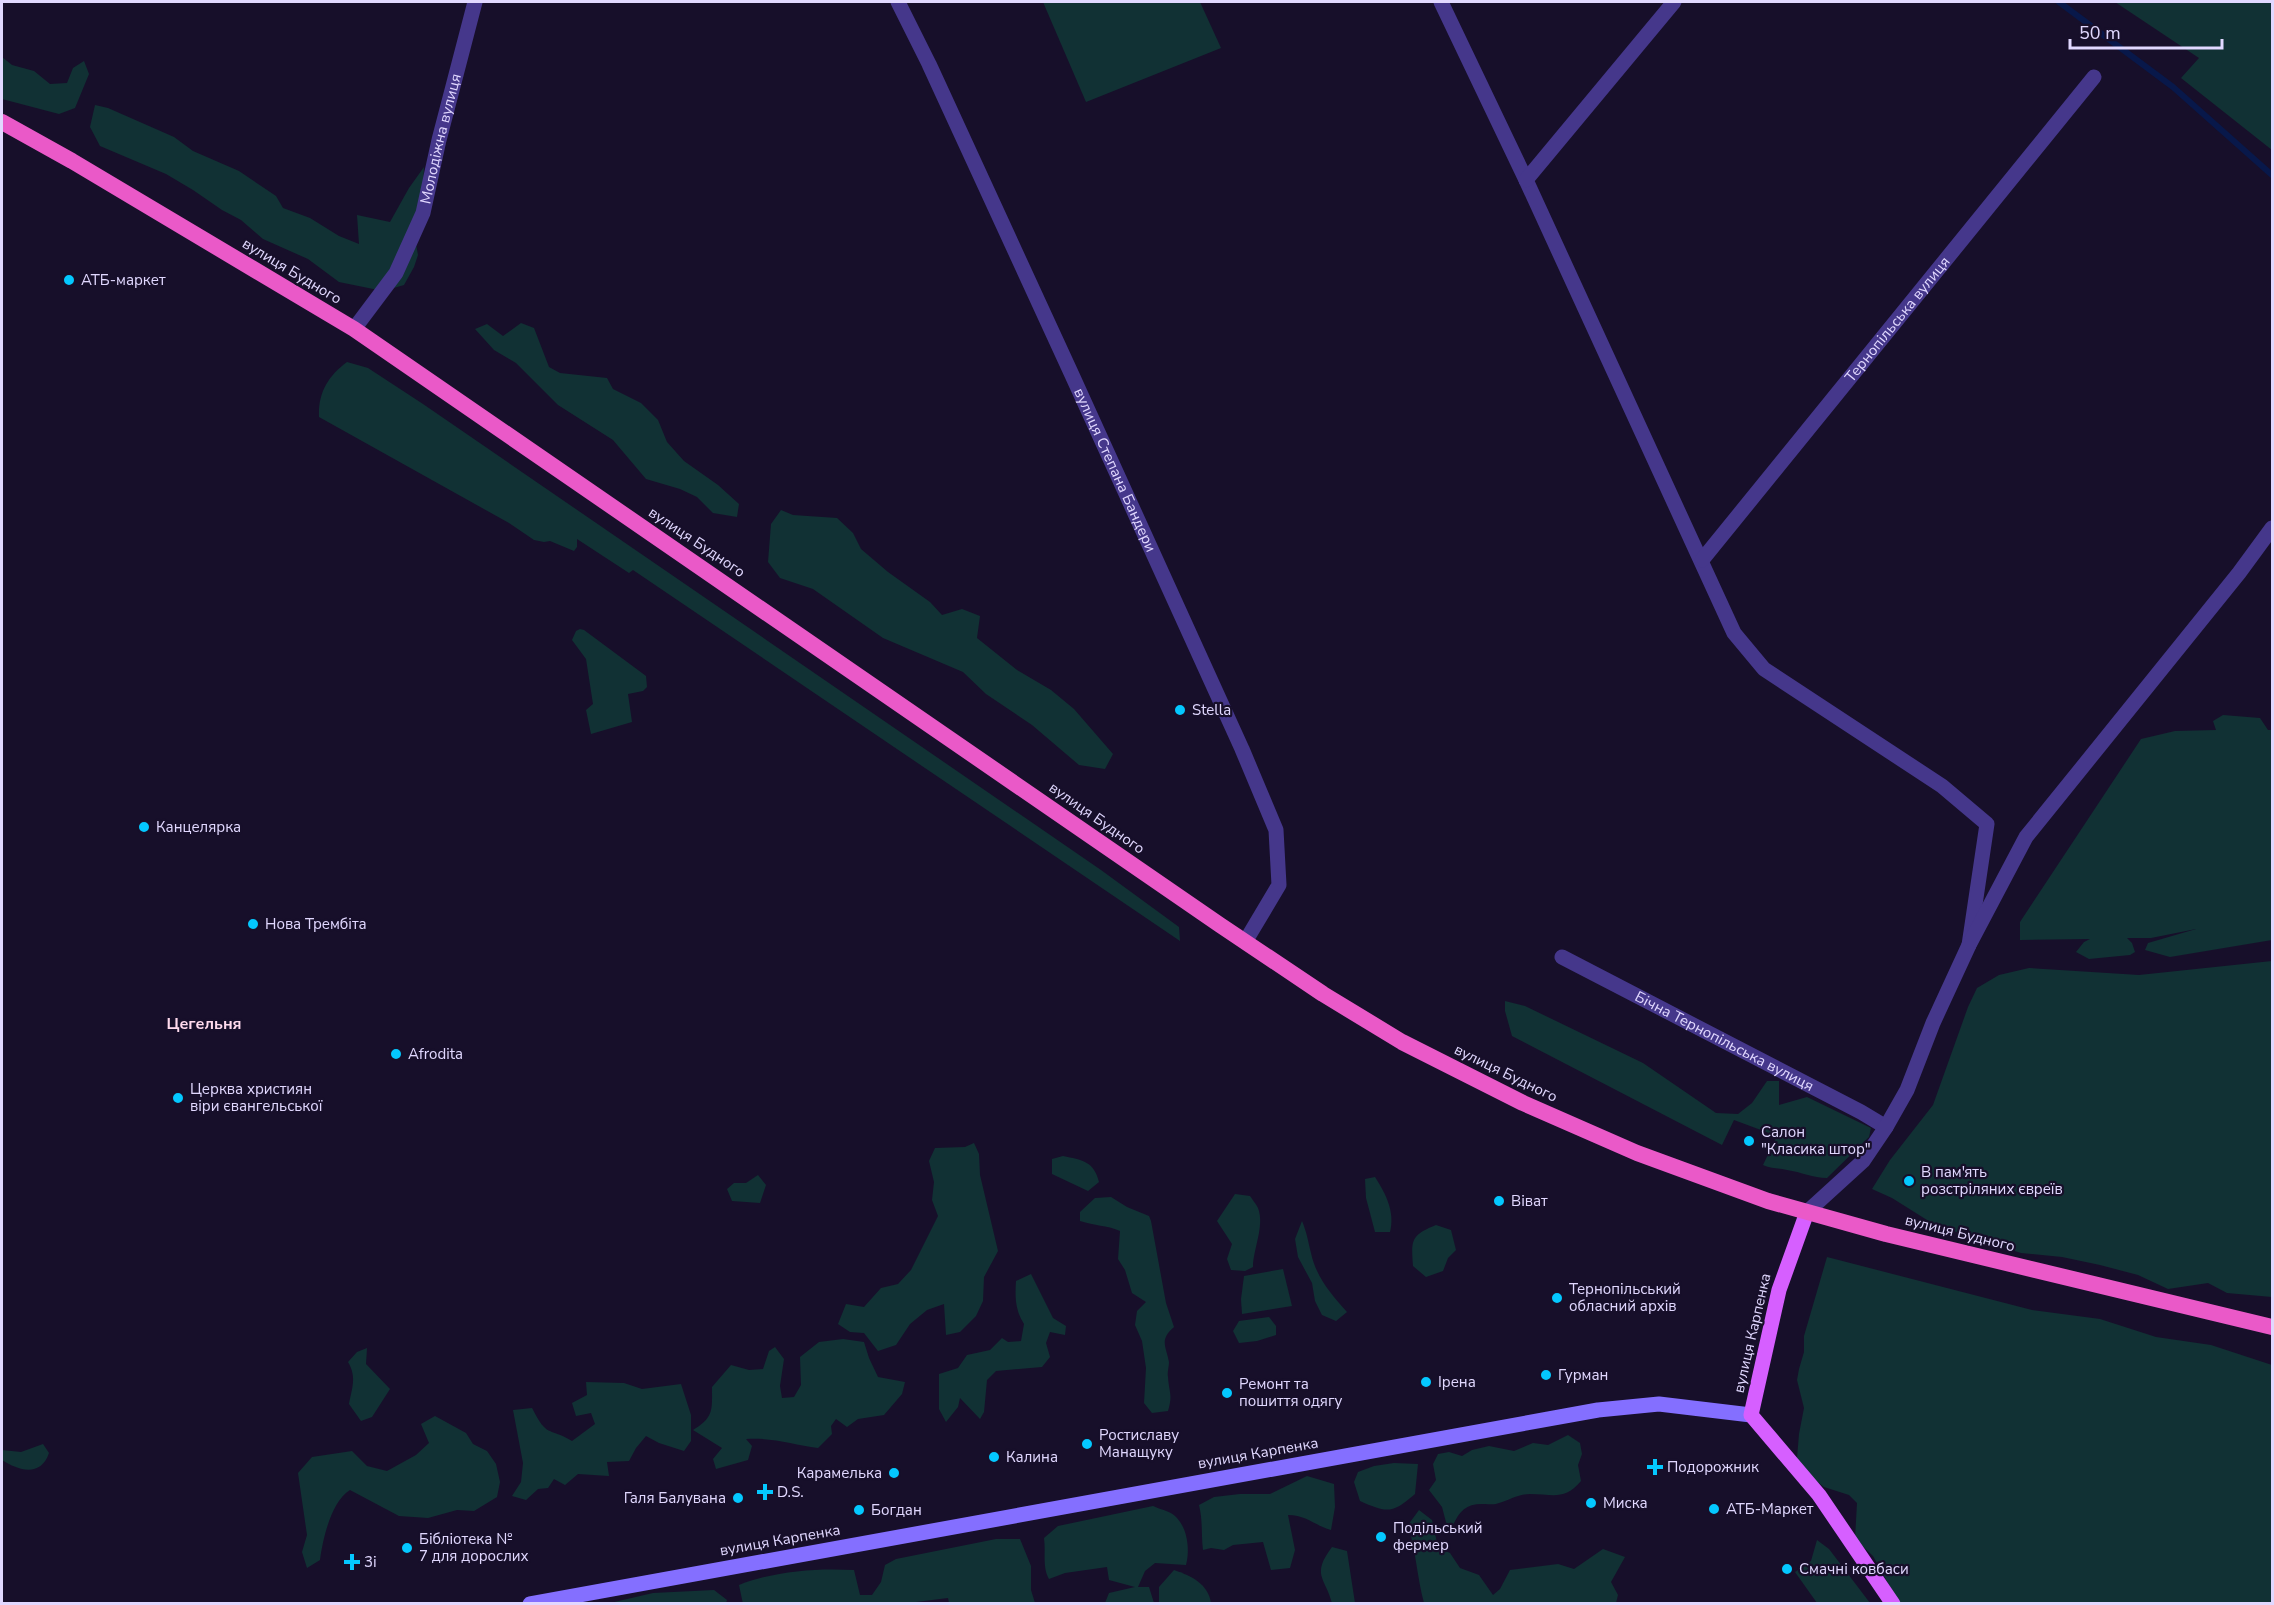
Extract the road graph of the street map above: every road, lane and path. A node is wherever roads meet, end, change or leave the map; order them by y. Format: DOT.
graph roads {
  1 [pos="475,2"];
  2 [pos="898,2"];
  3 [pos="1441,2"];
  4 [pos="1674,2"];
  5 [pos="2094,77"];
  6 [pos="2,122"];
  7 [pos="1526,180"];
  8 [pos="354,329"];
  9 [pos="2272,528"];
  10 [pos="1702,560"];
  11 [pos="1245,942"];
  12 [pos="1969,945"];
  13 [pos="1562,957"];
  14 [pos="1886,1127"];
  15 [pos="1807,1212"];
  16 [pos="2272,1327"];
  17 [pos="1751,1415"];
  18 [pos="530,1604"];
  19 [pos="1893,1604"];
  1 -- 8 [label="street, Молодіжна вулиця"];
  2 -- 11 [label="street, вулиця Степана Бандери"];
  3 -- 7 [label="street"];
  4 -- 7 [label="street"];
  5 -- 10 [label="street, Тернопільська вулиця"];
  6 -- 8 [label="highway, вулиця Будного"];
  7 -- 10 [label="street"];
  8 -- 11 [label="highway, вулиця Будного"];
  9 -- 12 [label="street"];
  10 -- 12 [label="street"];
  11 -- 15 [label="highway, вулиця Будного"];
  12 -- 14 [label="street"];
  13 -- 14 [label="street, Бічна Тернопільська вулиця"];
  14 -- 15 [label="street"];
  15 -- 16 [label="highway, вулиця Будного"];
  15 -- 17 [label="main road, вулиця Карпенка"];
  17 -- 18 [label="main road, вулиця Карпенка"];
  17 -- 19 [label="main road"];
}
